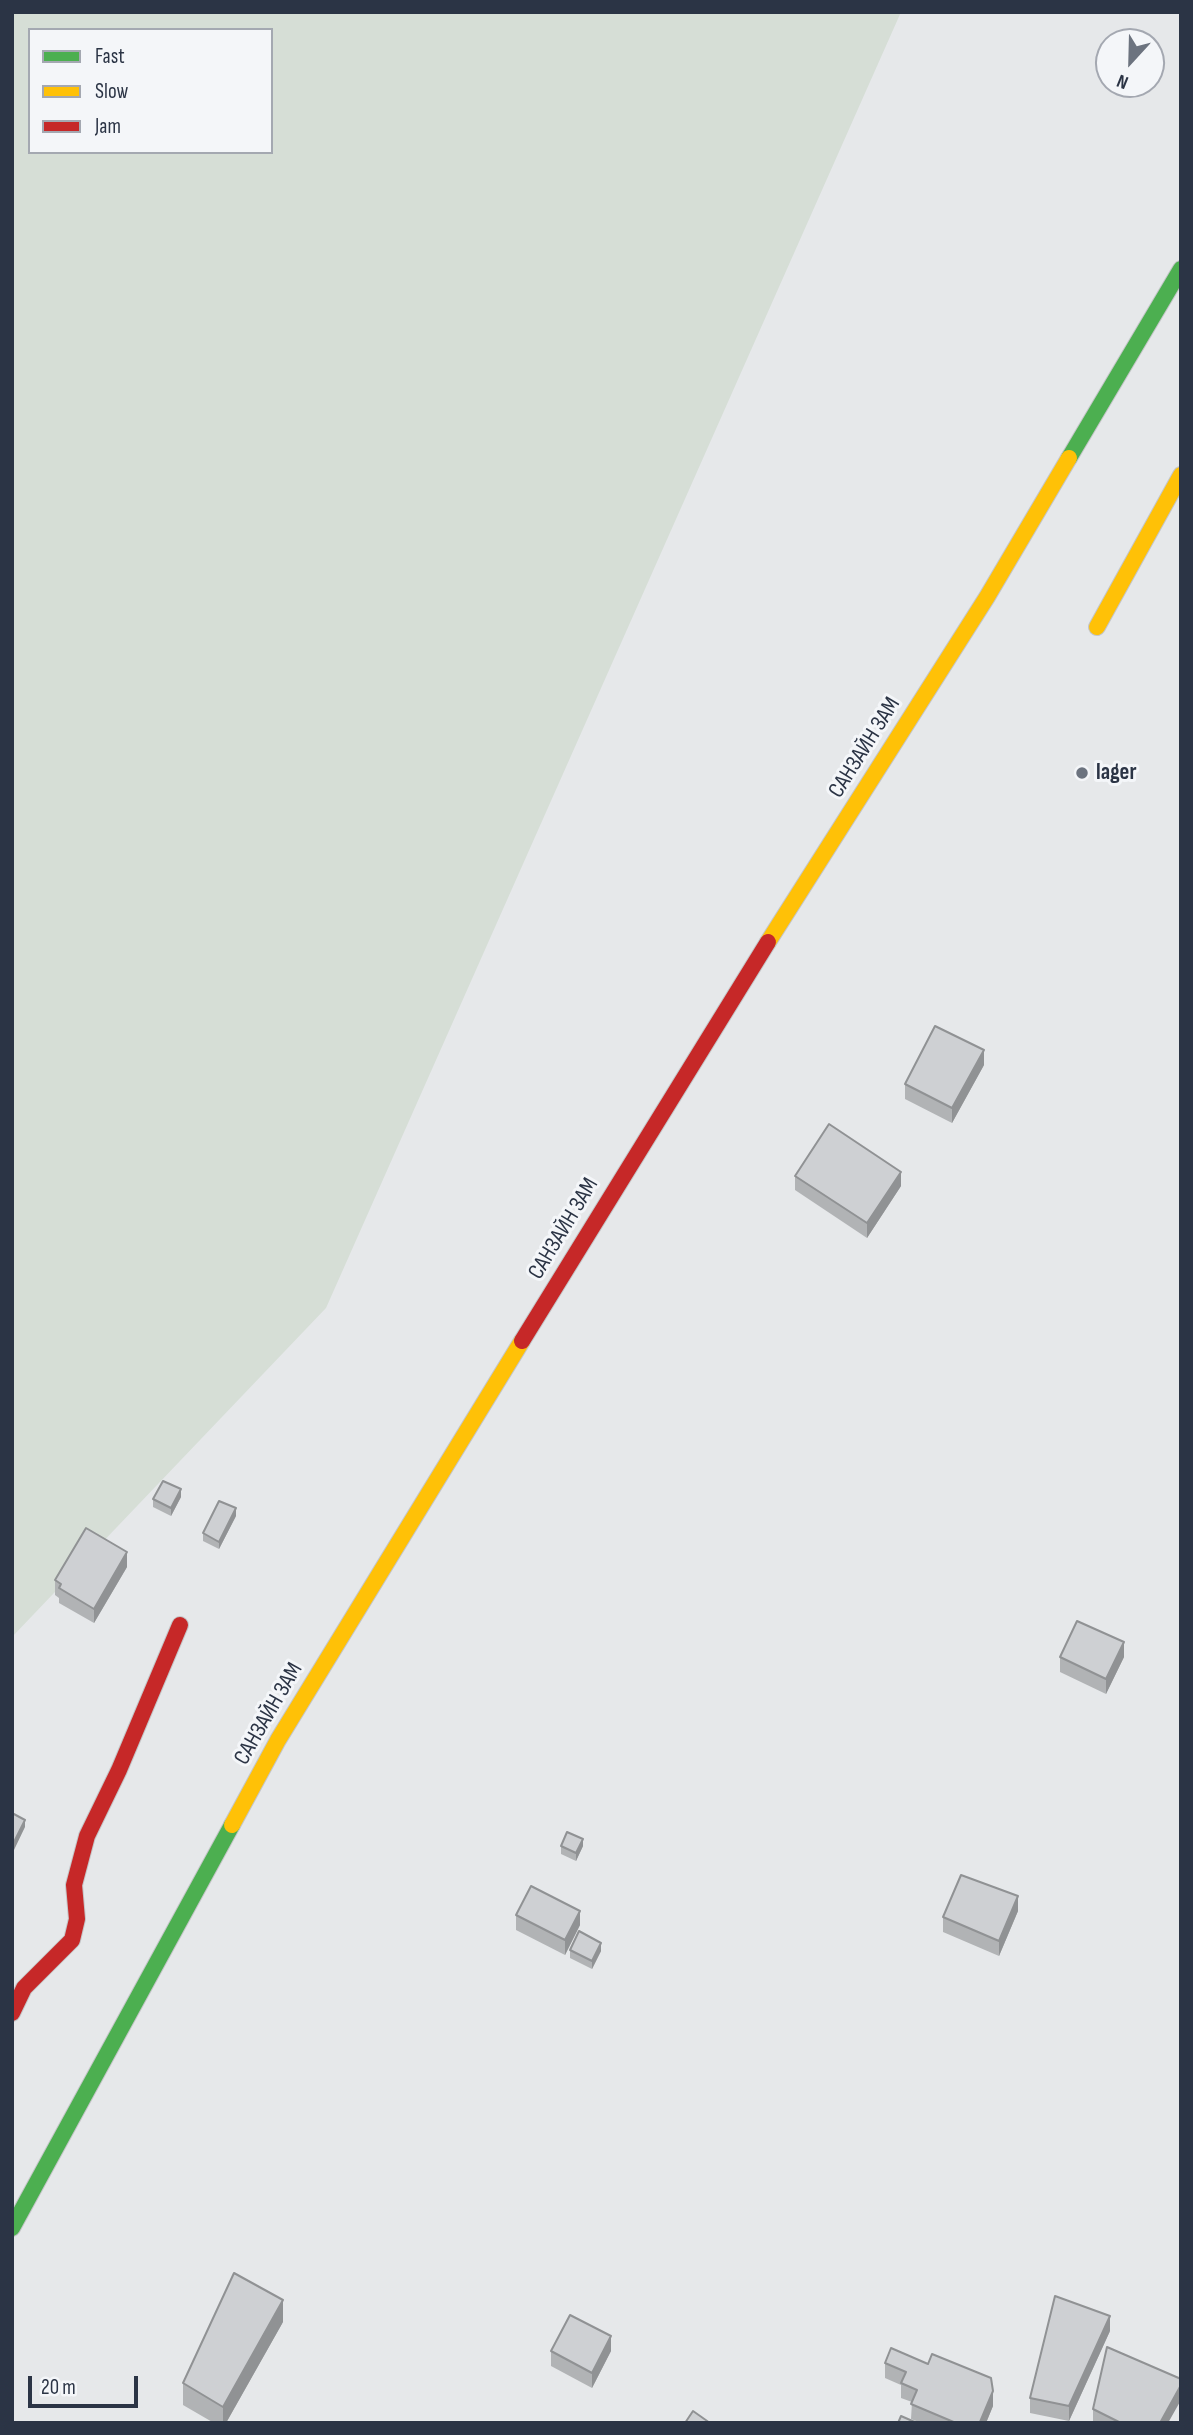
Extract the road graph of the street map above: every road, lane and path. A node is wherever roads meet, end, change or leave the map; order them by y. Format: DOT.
graph roads {
  1 [pos="1181,269"];
  2 [pos="1181,475"];
  3 [pos="1097,627"];
  4 [pos="180,1625"];
  5 [pos="12,2013"];
  6 [pos="12,2228"];
  1 -- 6 [label="main road, САНЗАЙН ЗАМ"];
  2 -- 3 [label="main road"];
  4 -- 5 [label="main road"];
}
